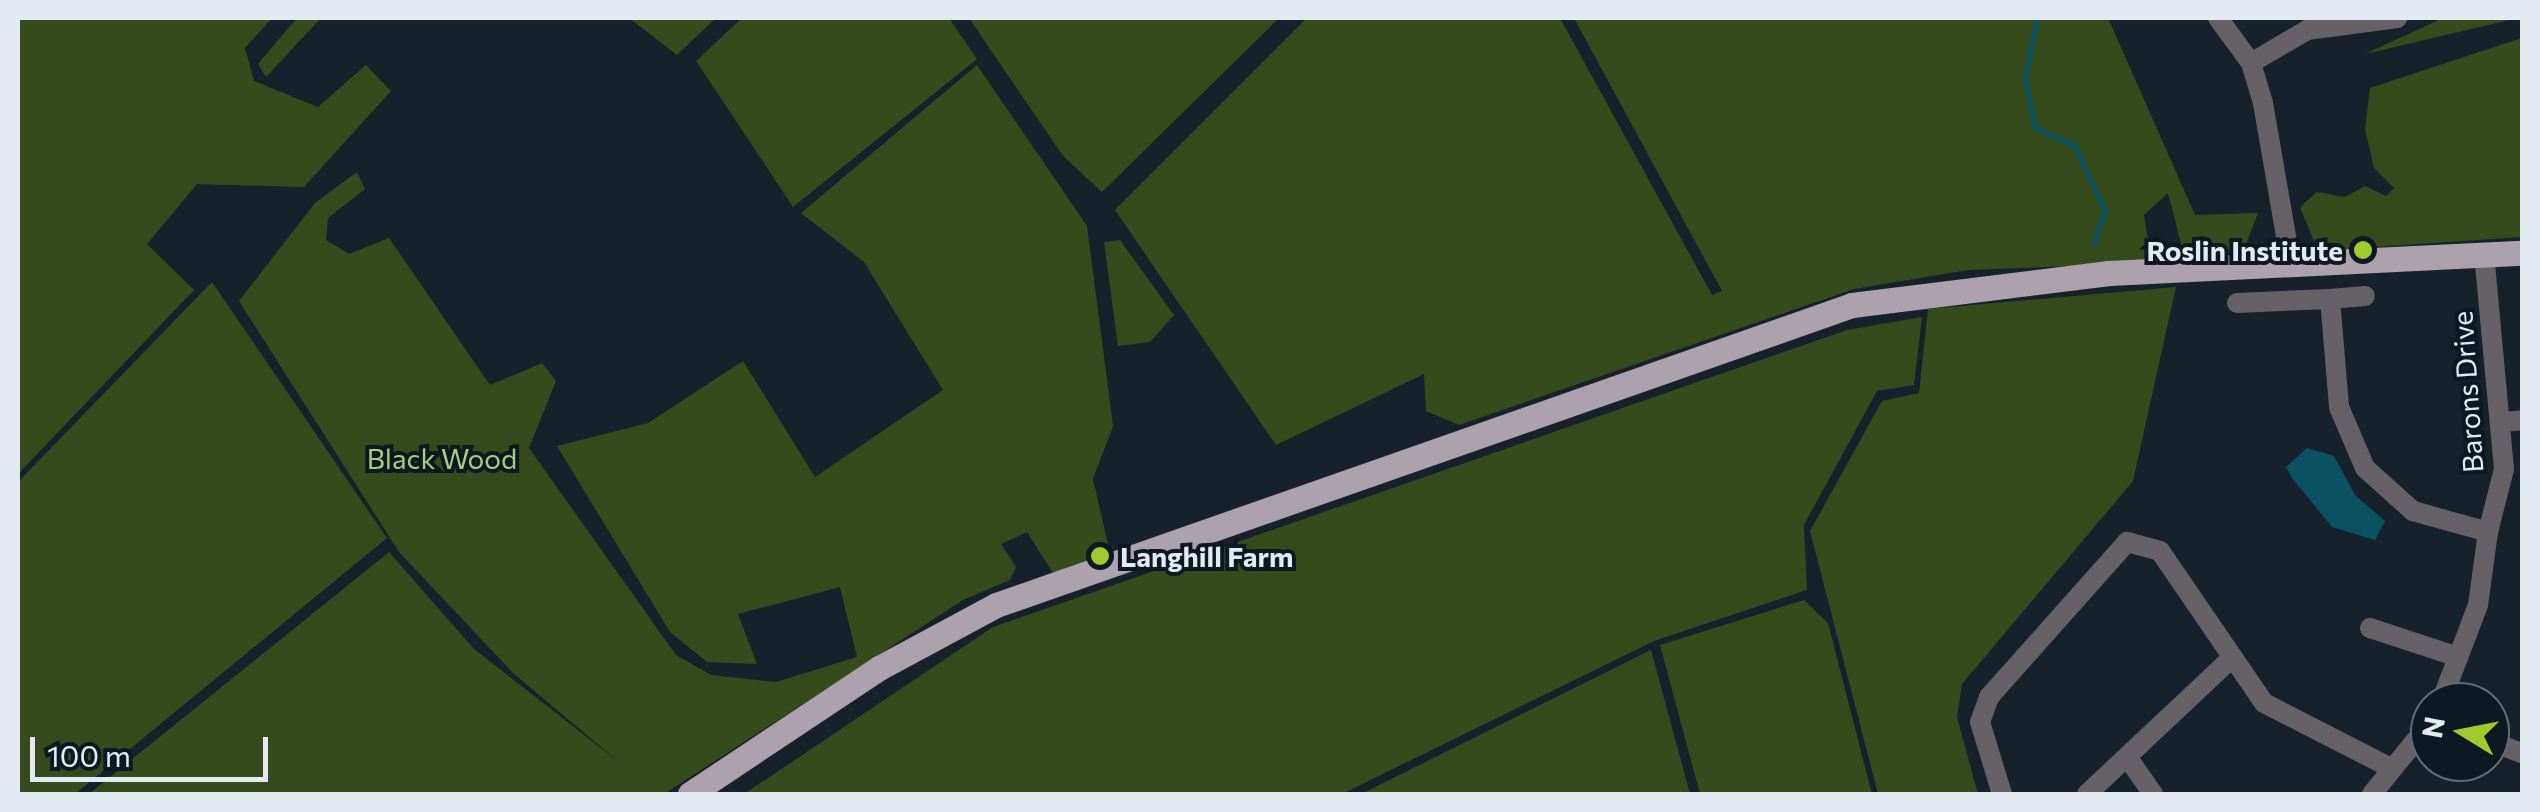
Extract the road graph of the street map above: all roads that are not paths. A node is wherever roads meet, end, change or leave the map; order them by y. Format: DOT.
graph roads {
  1 [pos="2218,18"];
  2 [pos="2397,18"];
  3 [pos="2251,63"];
  4 [pos="2522,252"];
  5 [pos="2484,254"];
  6 [pos="2290,265"];
  7 [pos="2365,296"];
  8 [pos="2330,299"];
  9 [pos="2236,303"];
  10 [pos="2512,421"];
  11 [pos="2488,532"];
  12 [pos="2370,628"];
  13 [pos="2458,657"];
  14 [pos="2232,658"];
  15 [pos="2449,682"];
  16 [pos="2410,746"];
  17 [pos="2130,760"];
  18 [pos="2391,768"];
  19 [pos="690,794"];
  20 [pos="2002,794"];
  21 [pos="2088,794"];
  22 [pos="2154,794"];
  23 [pos="2372,794"];
  1 -- 3 [label="street"];
  2 -- 3 [label="street"];
  3 -- 6 [label="street"];
  4 -- 5 [label="main road"];
  5 -- 6 [label="main road"];
  5 -- 10 [label="street, Barons Drive"];
  6 -- 19 [label="main road"];
  7 -- 8 [label="street"];
  8 -- 9 [label="street"];
  8 -- 11 [label="street"];
  10 -- 11 [label="street, Barons Drive"];
  11 -- 13 [label="street, Barons Drive"];
  12 -- 13 [label="street"];
  13 -- 15 [label="street, Barons Drive"];
  14 -- 17 [label="street"];
  14 -- 18 [label="street"];
  14 -- 20 [label="street"];
  16 -- 18 [label="street"];
  17 -- 21 [label="street"];
  17 -- 22 [label="street"];
  18 -- 23 [label="street"];
}
